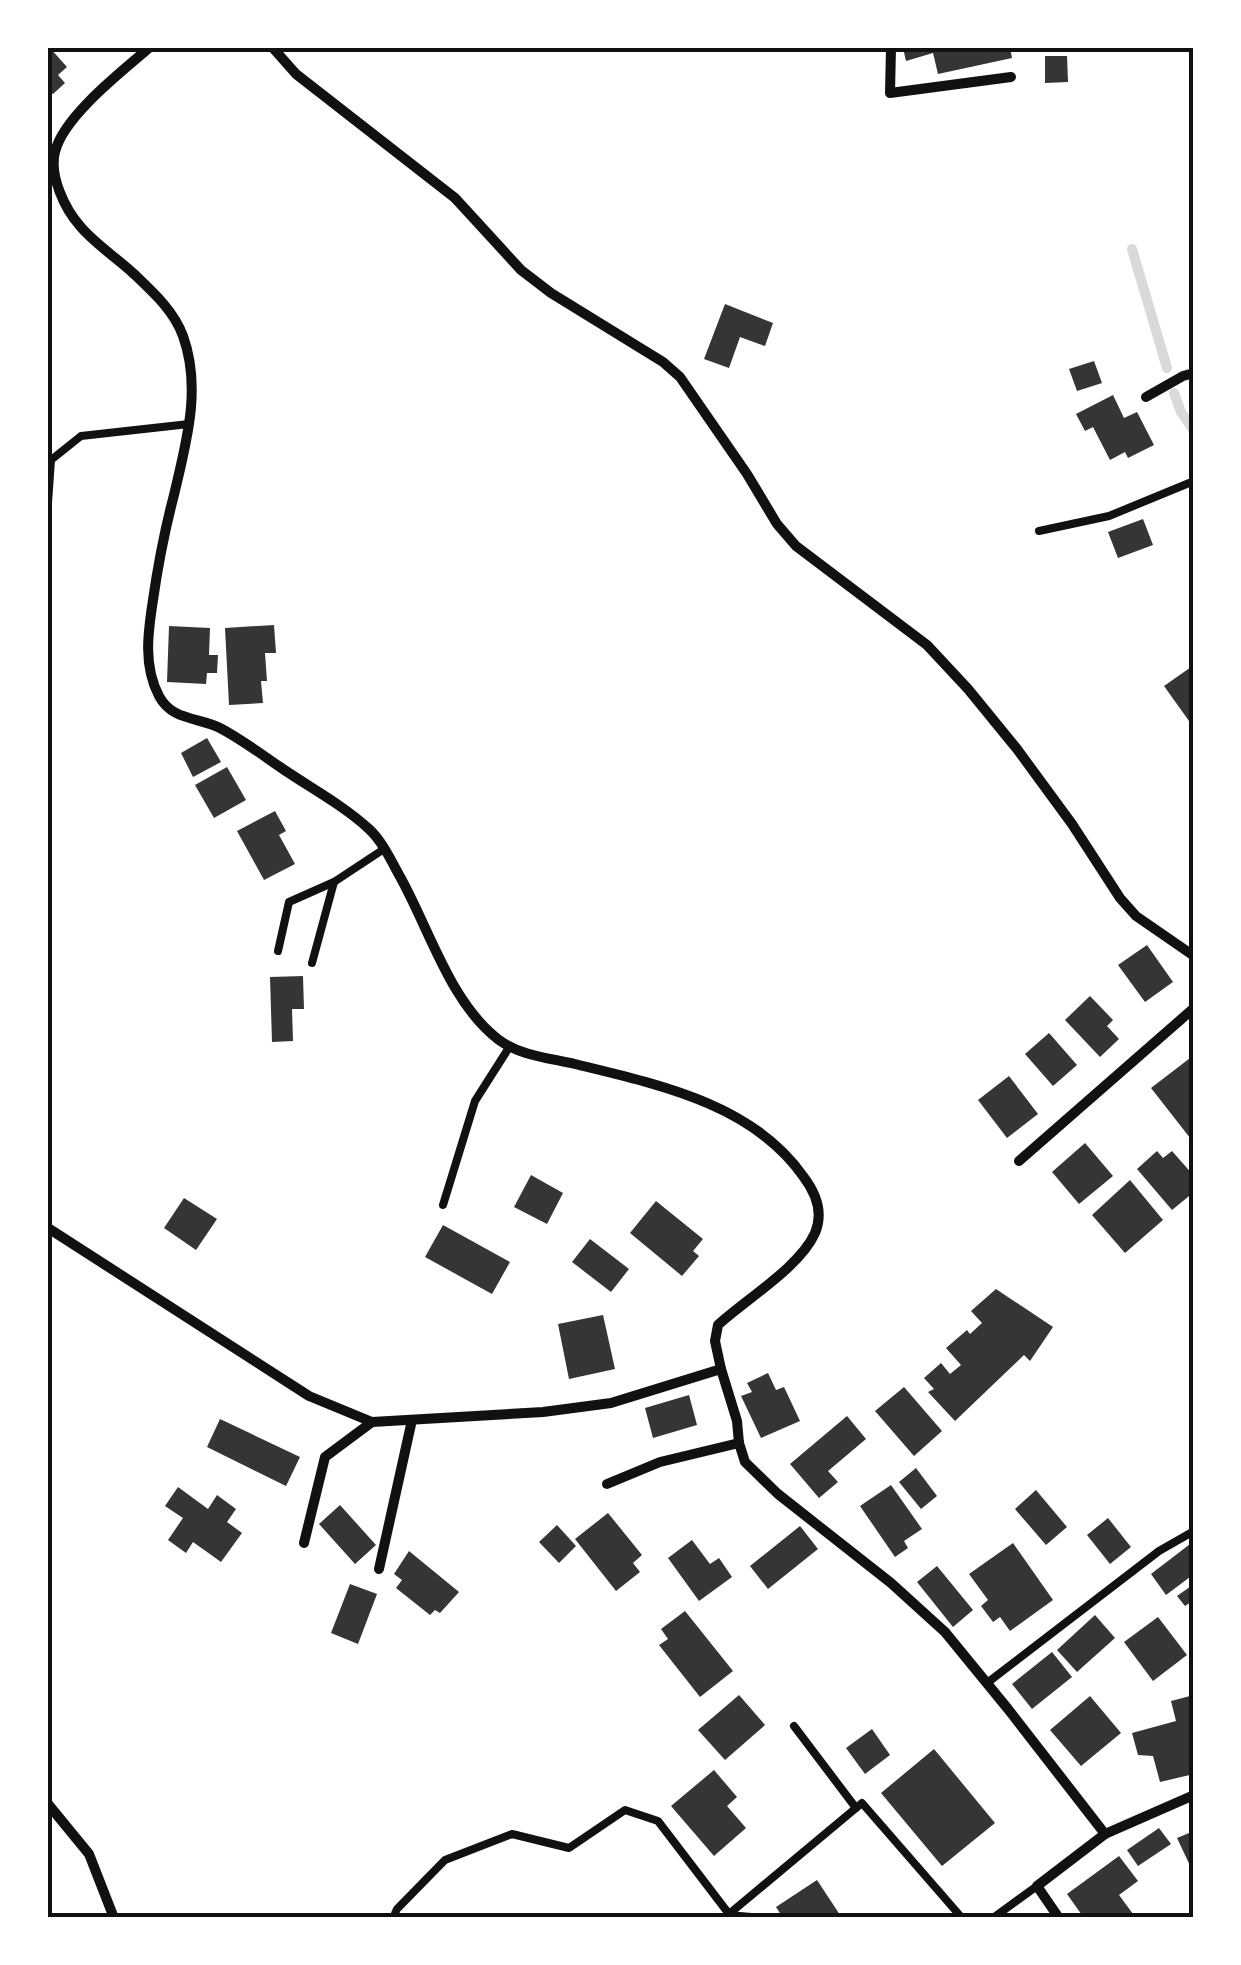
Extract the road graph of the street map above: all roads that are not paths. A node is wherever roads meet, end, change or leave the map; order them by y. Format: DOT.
graph roads {
  1 [pos="150,48"];
  2 [pos="273,48"];
  3 [pos="892,48"];
  4 [pos="1011,77"];
  5 [pos="51,165"];
  6 [pos="1194,373"];
  7 [pos="1146,397"];
  8 [pos="189,424"];
  9 [pos="1194,480"];
  10 [pos="48,503"];
  11 [pos="1039,531"];
  12 [pos="384,848"];
  13 [pos="334,882"];
  14 [pos="278,951"];
  15 [pos="1194,956"];
  16 [pos="312,962"];
  17 [pos="1194,1008"];
  18 [pos="510,1046"];
  19 [pos="1019,1161"];
  20 [pos="443,1205"];
  21 [pos="48,1228"];
  22 [pos="721,1369"];
  23 [pos="412,1420"];
  24 [pos="372,1422"];
  25 [pos="739,1443"];
  26 [pos="607,1484"];
  27 [pos="1194,1531"];
  28 [pos="304,1543"];
  29 [pos="379,1570"];
  30 [pos="986,1683"];
  31 [pos="794,1726"];
  32 [pos="1194,1795"];
  33 [pos="48,1804"];
  34 [pos="856,1808"];
  35 [pos="1104,1834"];
  36 [pos="1038,1886"];
  37 [pos="728,1916"];
  38 [pos="114,1918"];
  39 [pos="393,1918"];
  40 [pos="763,1918"];
  41 [pos="962,1918"];
  42 [pos="993,1918"];
  43 [pos="1059,1918"];
  1 -- 5 [label="street"];
  2 -- 15 [label="street"];
  3 -- 4 [label="street"];
  5 -- 8 [label="street"];
  6 -- 7 [label="street"];
  8 -- 10 [label="lane"];
  8 -- 12 [label="street"];
  9 -- 11 [label="lane"];
  12 -- 13 [label="lane"];
  12 -- 18 [label="street"];
  13 -- 14 [label="lane"];
  13 -- 16 [label="lane"];
  17 -- 19 [label="street"];
  18 -- 20 [label="lane"];
  18 -- 22 [label="street"];
  21 -- 24 [label="street"];
  22 -- 23 [label="street"];
  22 -- 25 [label="street"];
  23 -- 24 [label="street"];
  23 -- 29 [label="street"];
  24 -- 28 [label="street"];
  25 -- 26 [label="street"];
  25 -- 30 [label="street"];
  27 -- 30 [label="lane"];
  30 -- 35 [label="street"];
  31 -- 34 [label="lane"];
  32 -- 35 [label="street"];
  33 -- 38 [label="street"];
  34 -- 37 [label="lane"];
  34 -- 41 [label="lane"];
  35 -- 36 [label="street"];
  36 -- 42 [label="lane"];
  36 -- 43 [label="street"];
  37 -- 39 [label="lane"];
  37 -- 40 [label="lane"];
}
